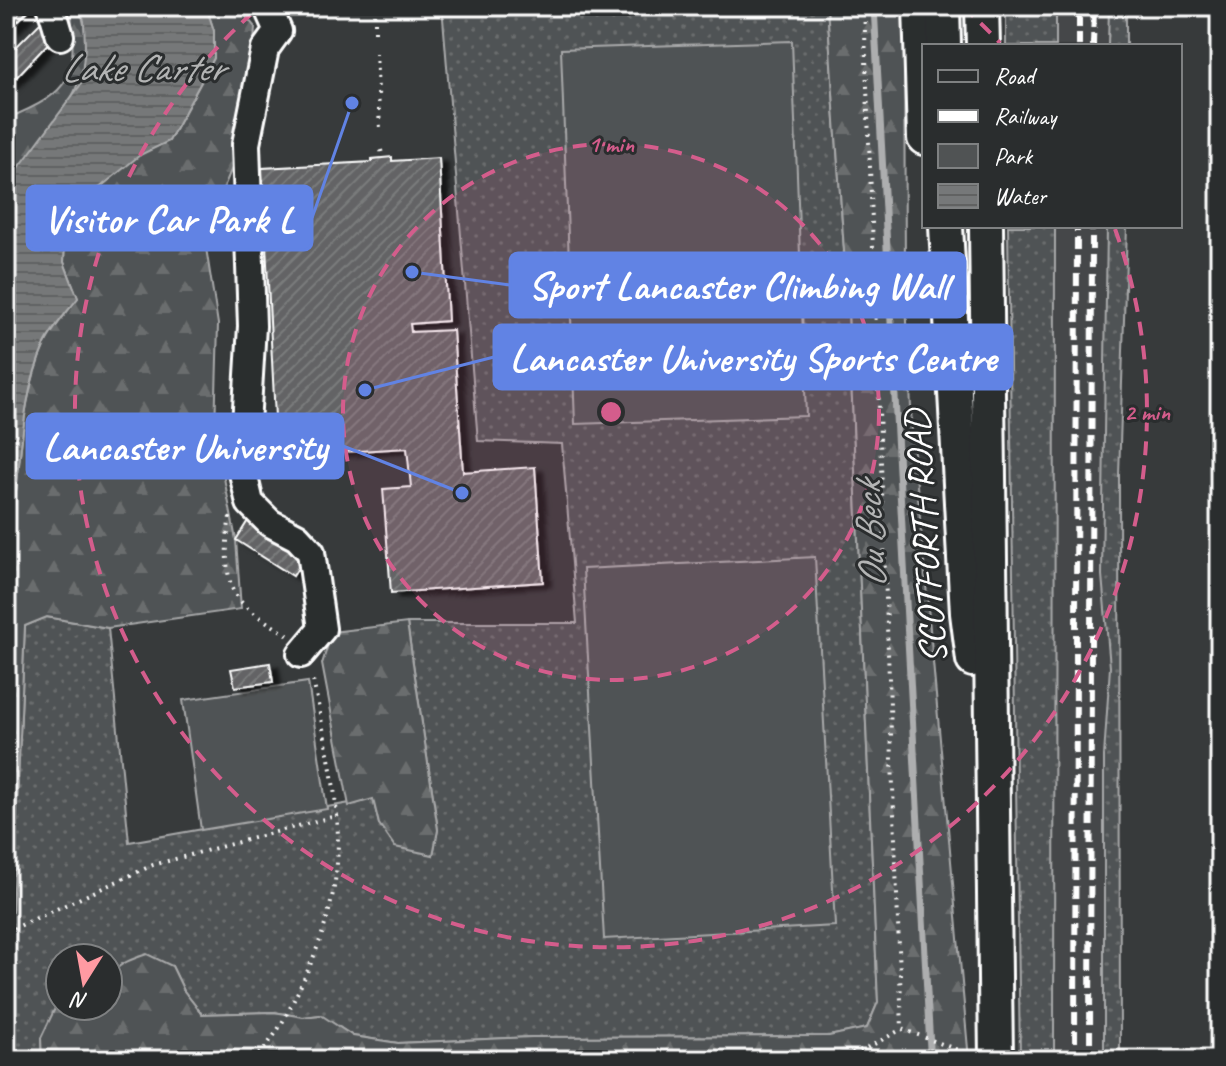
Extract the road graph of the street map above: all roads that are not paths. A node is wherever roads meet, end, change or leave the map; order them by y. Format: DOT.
graph roads {
  1 [pos="51,6"];
  2 [pos="267,6"];
  3 [pos="920,6"];
  4 [pos="943,6"];
  5 [pos="982,6"];
  6 [pos="60,36"];
  7 [pos="944,44"];
  8 [pos="983,44"];
  9 [pos="922,72"];
  10 [pos="927,228"];
  11 [pos="946,228"];
  12 [pos="986,228"];
  13 [pos="967,613"];
  14 [pos="304,651"];
  15 [pos="992,794"];
  16 [pos="984,1058"];
  1 -- 6 [label="street"];
  2 -- 14 [label="street"];
  3 -- 9 [label="main road"];
  4 -- 7 [label="main road"];
  5 -- 8 [label="main road"];
  10 -- 13 [label="main road"];
  11 -- 13 [label="main road, SCOTFORTH ROAD"];
  12 -- 15 [label="main road, SCOTFORTH ROAD"];
  13 -- 15 [label="main road, SCOTFORTH ROAD"];
  15 -- 16 [label="main road, SCOTFORTH ROAD"];
}
